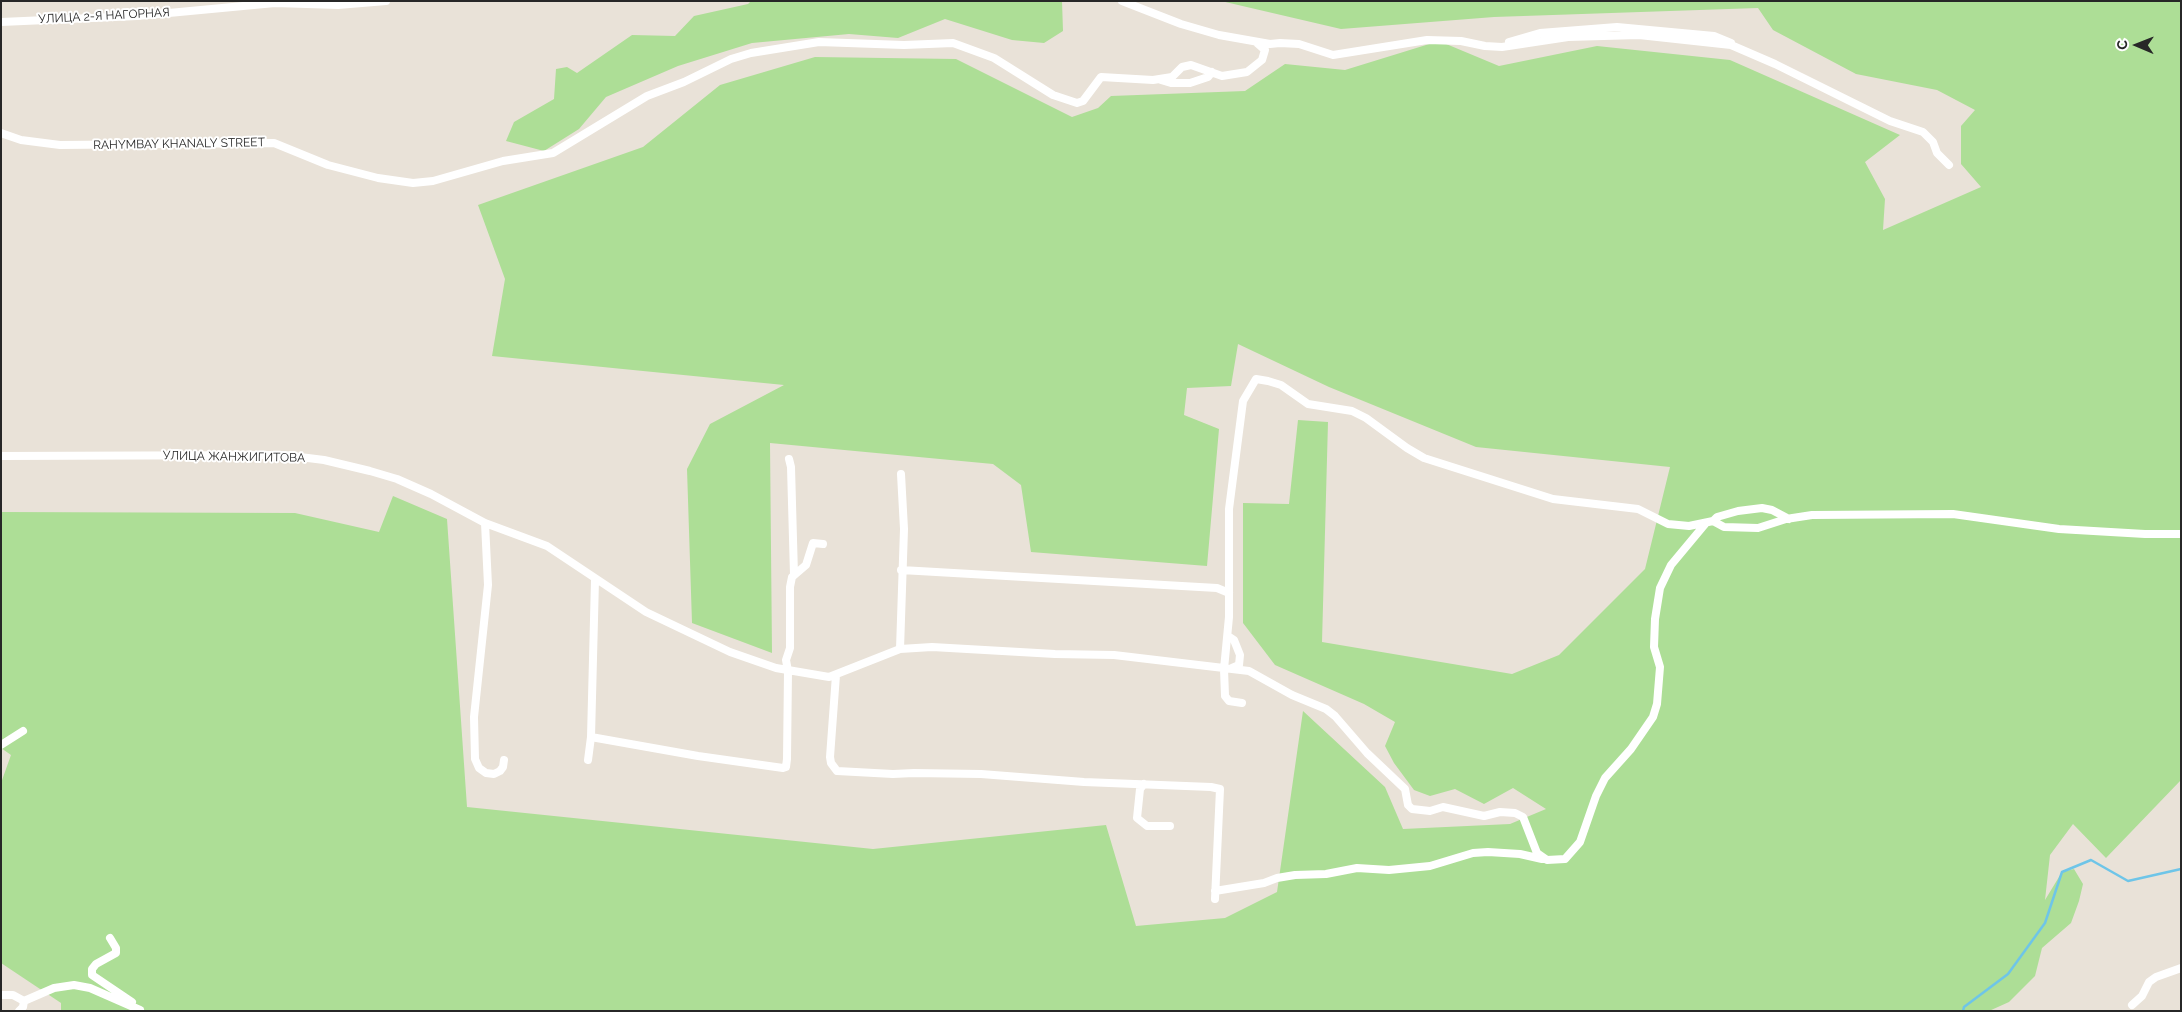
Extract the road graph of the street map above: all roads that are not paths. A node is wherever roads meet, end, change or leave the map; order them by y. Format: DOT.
graph roads {
  1 [pos="386,1"];
  2 [pos="1122,1"];
  3 [pos="1,22"];
  4 [pos="1257,42"];
  5 [pos="1212,72"];
  6 [pos="1160,79"];
  7 [pos="1,133"];
  8 [pos="1949,165"];
  9 [pos="1,456"];
  10 [pos="789,459"];
  11 [pos="901,474"];
  12 [pos="1789,519"];
  13 [pos="1710,522"];
  14 [pos="486,523"];
  15 [pos="2181,534"];
  16 [pos="823,544"];
  17 [pos="901,570"];
  18 [pos="794,575"];
  19 [pos="595,580"];
  20 [pos="1229,593"];
  21 [pos="1228,636"];
  22 [pos="900,649"];
  23 [pos="1225,659"];
  24 [pos="1224,669"];
  25 [pos="1232,669"];
  26 [pos="788,670"];
  27 [pos="836,675"];
  28 [pos="1242,703"];
  29 [pos="23,731"];
  30 [pos="590,737"];
  31 [pos="1,745"];
  32 [pos="504,760"];
  33 [pos="588,760"];
  34 [pos="1144,784"];
  35 [pos="1170,826"];
  36 [pos="1547,860"];
  37 [pos="110,938"];
  38 [pos="2181,968"];
  39 [pos="1,995"];
  40 [pos="24,1001"];
  41 [pos="2132,1006"];
  42 [pos="138,1008"];
  43 [pos="19,1011"];
  1 -- 3 [label="street, УЛИЦА 2-Я НАГОРНАЯ"];
  2 -- 4 [label="street"];
  4 -- 5 [label="street"];
  4 -- 8 [label="street"];
  5 -- 6 [label="street"];
  5 -- 6 [label="street"];
  6 -- 7 [label="street, RAHYMBAY KHANALY STREET"];
  9 -- 14 [label="street, УЛИЦА ЖАНЖИГИТОВА"];
  10 -- 18 [label="street"];
  11 -- 17 [label="street"];
  12 -- 13 [label="street"];
  12 -- 13 [label="street"];
  12 -- 15 [label="street"];
  13 -- 20 [label="street"];
  13 -- 36 [label="street"];
  14 -- 19 [label="street, УЛИЦА ЖАНЖИГИТОВА"];
  14 -- 32 [label="street"];
  16 -- 18 [label="street"];
  17 -- 20 [label="street"];
  17 -- 22 [label="street"];
  18 -- 26 [label="street"];
  19 -- 26 [label="street, УЛИЦА ЖАНЖИГИТОВА"];
  19 -- 30 [label="street"];
  20 -- 21 [label="street"];
  21 -- 23 [label="street"];
  21 -- 25 [label="street"];
  22 -- 24 [label="street"];
  22 -- 27 [label="street"];
  23 -- 24 [label="street"];
  23 -- 25 [label="street"];
  24 -- 25 [label="street"];
  24 -- 28 [label="street"];
  25 -- 36 [label="street"];
  26 -- 27 [label="street, УЛИЦА ЖАНЖИГИТОВА"];
  26 -- 30 [label="street"];
  27 -- 34 [label="street"];
  29 -- 31 [label="street"];
  30 -- 33 [label="street"];
  34 -- 35 [label="street"];
  34 -- 36 [label="street"];
  37 -- 42 [label="street"];
  38 -- 41 [label="street"];
  39 -- 40 [label="street"];
  40 -- 42 [label="street"];
  40 -- 43 [label="street"];
}
